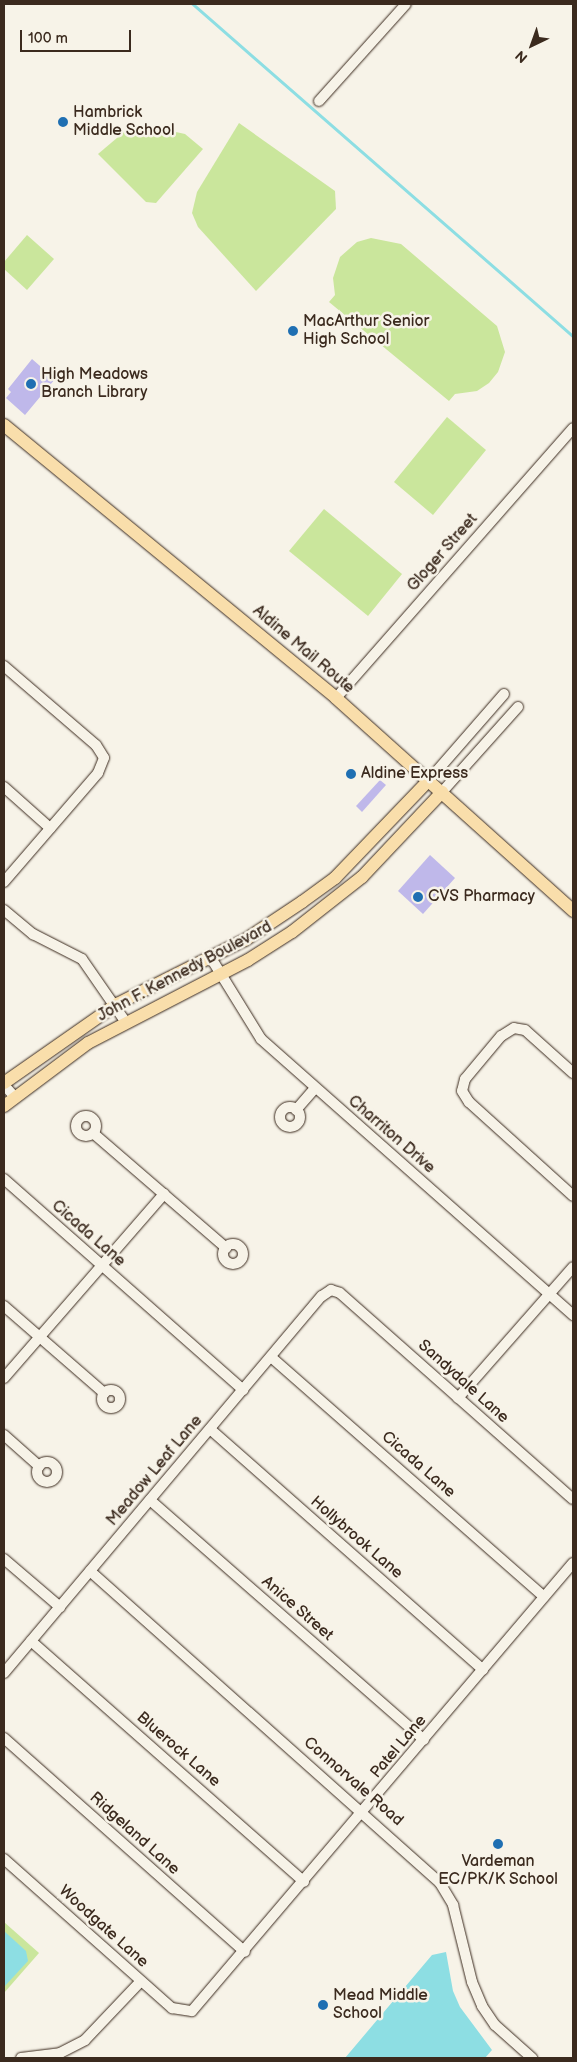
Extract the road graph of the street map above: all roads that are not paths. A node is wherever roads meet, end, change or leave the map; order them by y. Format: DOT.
graph roads {
  1 [pos="406,4"];
  2 [pos="319,101"];
  3 [pos="4,425"];
  4 [pos="573,428"];
  5 [pos="4,666"];
  6 [pos="504,694"];
  7 [pos="336,698"];
  8 [pos="518,707"];
  9 [pos="429,780"];
  10 [pos="4,787"];
  11 [pos="442,792"];
  12 [pos="50,828"];
  13 [pos="332,880"];
  14 [pos="4,882"];
  15 [pos="342,894"];
  16 [pos="4,910"];
  17 [pos="573,911"];
  18 [pos="211,958"];
  19 [pos="220,974"];
  20 [pos="117,1004"];
  21 [pos="126,1021"];
  22 [pos="573,1073"];
  23 [pos="4,1084"];
  24 [pos="315,1088"];
  25 [pos="14,1096"];
  26 [pos="4,1106"];
  27 [pos="296,1110"];
  28 [pos="93,1133"];
  29 [pos="4,1180"];
  30 [pos="164,1194"];
  31 [pos="573,1196"];
  32 [pos="226,1248"];
  33 [pos="102,1266"];
  34 [pos="573,1267"];
  35 [pos="331,1290"];
  36 [pos="548,1294"];
  37 [pos="4,1306"];
  38 [pos="573,1315"];
  39 [pos="40,1337"];
  40 [pos="271,1356"];
  41 [pos="4,1378"];
  42 [pos="243,1390"];
  43 [pos="104,1393"];
  44 [pos="458,1398"];
  45 [pos="210,1429"];
  46 [pos="4,1436"];
  47 [pos="39,1466"];
  48 [pos="573,1499"];
  49 [pos="150,1500"];
  50 [pos="4,1559"];
  51 [pos="573,1563"];
  52 [pos="90,1571"];
  53 [pos="544,1597"];
  54 [pos="60,1607"];
  55 [pos="31,1641"];
  56 [pos="483,1670"];
  57 [pos="4,1674"];
  58 [pos="4,1738"];
  59 [pos="424,1740"];
  60 [pos="364,1811"];
  61 [pos="4,1859"];
  62 [pos="304,1882"];
  63 [pos="245,1952"];
  64 [pos="141,1981"];
  65 [pos="185,2012"];
  66 [pos="21,2058"];
  67 [pos="532,2058"];
  1 -- 2 [label="street"];
  3 -- 7 [label="main road, Aldine Mail Route"];
  4 -- 7 [label="street, Gloger Street"];
  5 -- 12 [label="street"];
  6 -- 9 [label="street, John F. Kennedy Boulevard"];
  7 -- 9 [label="main road, Aldine Mail Route"];
  8 -- 11 [label="street, John F. Kennedy Boulevard"];
  9 -- 11 [label="main road, Aldine Mail Route"];
  9 -- 13 [label="main road, John F. Kennedy Boulevard"];
  10 -- 12 [label="street"];
  11 -- 15 [label="main road, John F. Kennedy Boulevard"];
  11 -- 17 [label="main road, Aldine Mail Route"];
  12 -- 14 [label="street"];
  13 -- 15 [label="main road"];
  13 -- 18 [label="main road, John F. Kennedy Boulevard"];
  15 -- 19 [label="main road, John F. Kennedy Boulevard"];
  16 -- 20 [label="street"];
  18 -- 19 [label="street, Charriton Drive"];
  18 -- 20 [label="main road, John F. Kennedy Boulevard"];
  19 -- 21 [label="main road, John F. Kennedy Boulevard"];
  19 -- 24 [label="street, Charriton Drive"];
  20 -- 21 [label="street"];
  20 -- 23 [label="main road, John F. Kennedy Boulevard"];
  21 -- 25 [label="main road, John F. Kennedy Boulevard"];
  22 -- 31 [label="street"];
  23 -- 25 [label="street"];
  24 -- 27 [label="street"];
  24 -- 36 [label="street, Charriton Drive"];
  25 -- 26 [label="main road, John F. Kennedy Boulevard"];
  28 -- 30 [label="street"];
  29 -- 33 [label="street, Cicada Lane"];
  30 -- 32 [label="street"];
  30 -- 33 [label="street"];
  33 -- 39 [label="street"];
  33 -- 42 [label="street, Cicada Lane"];
  34 -- 36 [label="street"];
  35 -- 40 [label="street, Meadow Leaf Lane"];
  35 -- 44 [label="street, Sandydale Lane"];
  36 -- 38 [label="street, Charriton Drive"];
  36 -- 44 [label="street"];
  37 -- 39 [label="street"];
  39 -- 41 [label="street"];
  39 -- 43 [label="street"];
  40 -- 42 [label="street, Meadow Leaf Lane"];
  40 -- 53 [label="street, Cicada Lane"];
  42 -- 45 [label="street, Meadow Leaf Lane"];
  44 -- 48 [label="street, Sandydale Lane"];
  45 -- 49 [label="street, Meadow Leaf Lane"];
  45 -- 56 [label="street, Hollybrook Lane"];
  46 -- 47 [label="street"];
  49 -- 52 [label="street, Meadow Leaf Lane"];
  49 -- 59 [label="street, Anice Street"];
  50 -- 54 [label="street"];
  51 -- 53 [label="street, Patel Lane"];
  52 -- 54 [label="street, Meadow Leaf Lane"];
  52 -- 60 [label="street, Connorvale Road"];
  53 -- 56 [label="street, Patel Lane"];
  54 -- 55 [label="street, Meadow Leaf Lane"];
  55 -- 57 [label="street, Meadow Leaf Lane"];
  55 -- 62 [label="street, Bluerock Lane"];
  56 -- 59 [label="street, Patel Lane"];
  58 -- 63 [label="street, Ridgeland Lane"];
  59 -- 60 [label="street, Patel Lane"];
  60 -- 62 [label="street, Patel Lane"];
  60 -- 67 [label="street, Connorvale Road"];
  61 -- 64 [label="street, Woodgate Lane"];
  62 -- 63 [label="street, Patel Lane"];
  63 -- 65 [label="street, Patel Lane"];
  64 -- 65 [label="street, Woodgate Lane"];
  64 -- 66 [label="street"];
}
